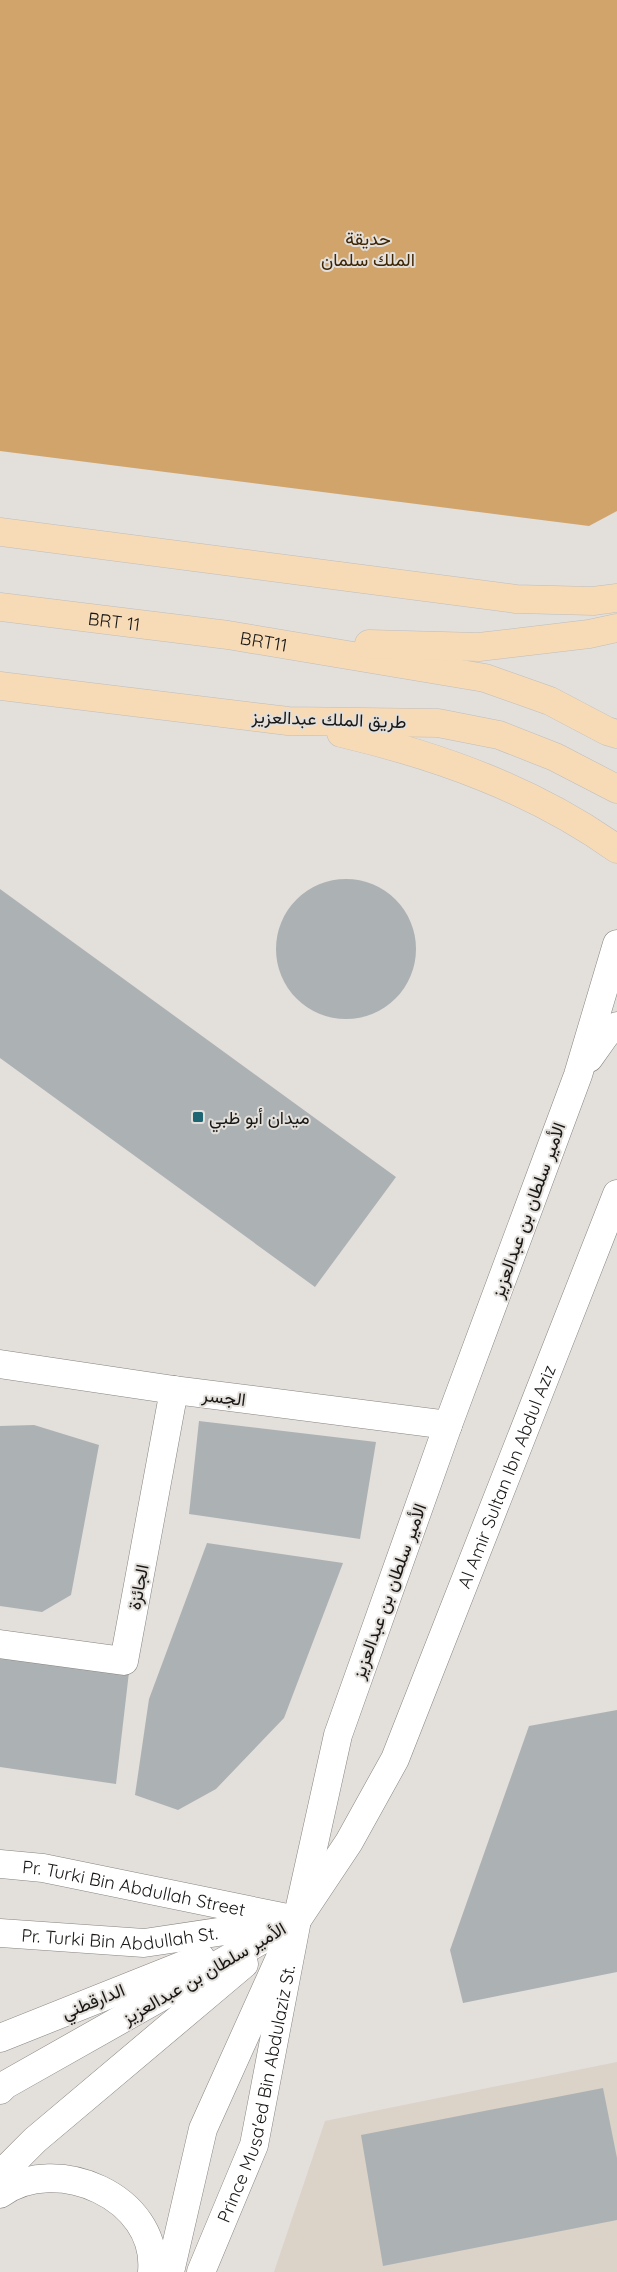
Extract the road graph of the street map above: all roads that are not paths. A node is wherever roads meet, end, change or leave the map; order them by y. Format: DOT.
graph roads {
  1 [pos="0,532"];
  2 [pos="617,598"];
  3 [pos="0,606"];
  4 [pos="617,628"];
  5 [pos="228,635"];
  6 [pos="0,686"];
  7 [pos="288,721"];
  8 [pos="617,734"];
  9 [pos="617,789"];
  10 [pos="615,853"];
  11 [pos="617,944"];
  12 [pos="617,1026"];
  13 [pos="578,1075"];
  14 [pos="617,1194"];
  15 [pos="0,1364"];
  16 [pos="174,1390"];
  17 [pos="448,1425"];
  18 [pos="0,1644"];
  19 [pos="395,1759"];
  20 [pos="0,1864"];
  21 [pos="297,1920"];
  22 [pos="0,1933"];
  23 [pos="0,2038"];
  24 [pos="0,2090"];
  25 [pos="0,2175"];
  26 [pos="0,2194"];
  27 [pos="152,2272"];
  28 [pos="170,2272"];
  29 [pos="201,2272"];
  1 -- 2 [label="main road"];
  3 -- 5 [label="main road, BRT 11"];
  4 -- 5 [label="main road, BRT11"];
  5 -- 8 [label="main road, BRT11"];
  6 -- 7 [label="main road, طريق الملك عبدالعزيز"];
  7 -- 9 [label="main road, طريق الملك عبدالعزيز"];
  7 -- 10 [label="main road"];
  11 -- 13 [label="street, الأمير سلطان بن عبدالعزيز"];
  12 -- 13 [label="street"];
  13 -- 17 [label="street, الأمير سلطان بن عبدالعزيز"];
  14 -- 19 [label="street, Al Amir Sultan Ibn Abdul Aziz"];
  15 -- 16 [label="street, الجسر"];
  16 -- 17 [label="street, الجسر"];
  16 -- 18 [label="street, الجائزة"];
  17 -- 21 [label="street, الأمير سلطان بن عبدالعزيز"];
  19 -- 21 [label="street, Prince Musa'ed Bin Abdulaziz St."];
  20 -- 21 [label="street, Pr. Turki Bin Abdullah Street"];
  21 -- 22 [label="street, Pr. Turki Bin Abdullah St."];
  21 -- 23 [label="street, الدارقطني"];
  21 -- 24 [label="street, الأمير سلطان بن عبدالعزيز"];
  21 -- 25 [label="street"];
  21 -- 28 [label="street"];
  21 -- 29 [label="street, Prince Musa'ed Bin Abdulaziz St."];
  26 -- 27 [label="street"];
}
